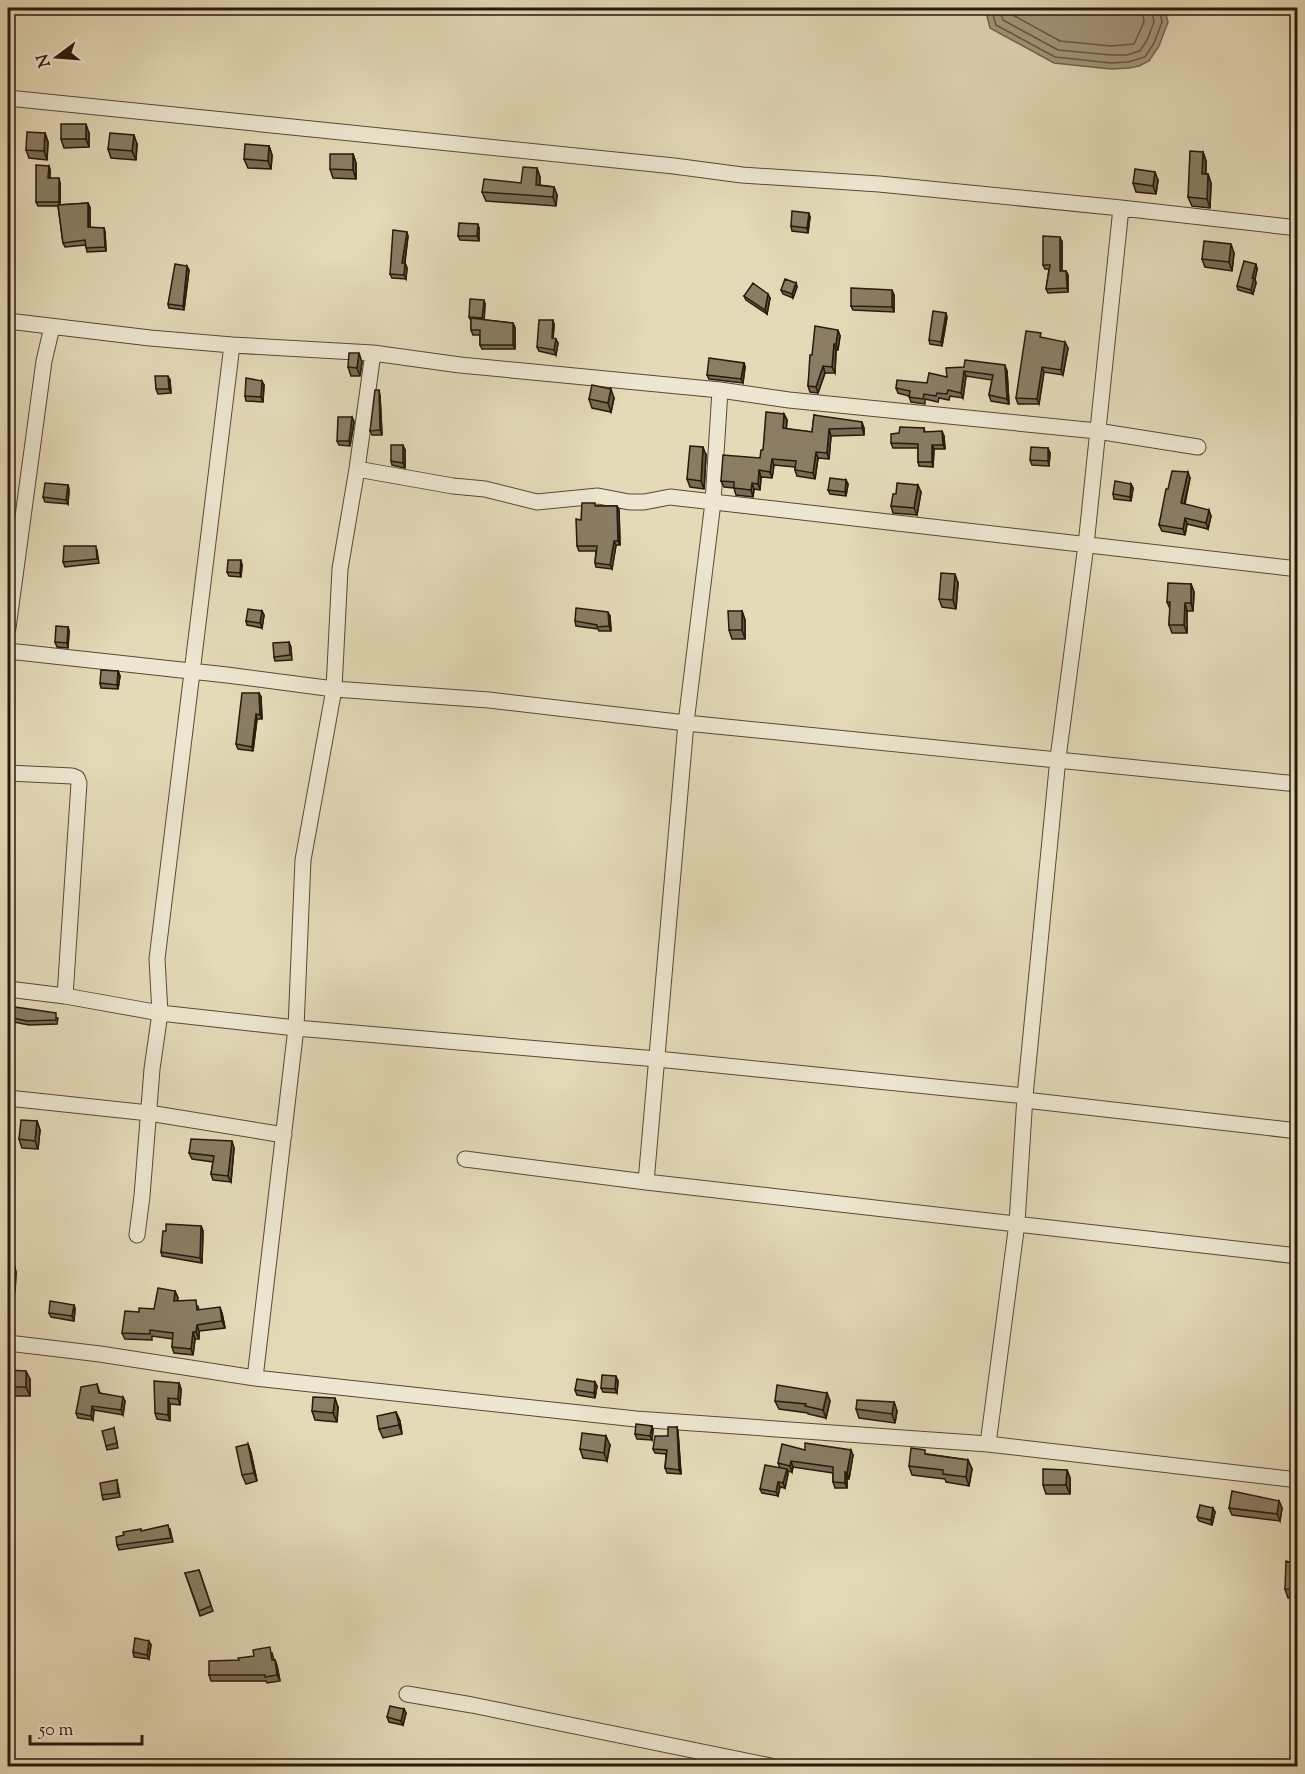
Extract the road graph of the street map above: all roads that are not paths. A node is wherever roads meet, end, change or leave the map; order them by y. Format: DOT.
graph roads {
  1 [pos="8,98"];
  2 [pos="1121,208"];
  3 [pos="1298,228"];
  4 [pos="8,321"];
  5 [pos="52,327"];
  6 [pos="232,345"];
  7 [pos="373,353"];
  8 [pos="720,390"];
  9 [pos="1097,431"];
  10 [pos="1197,447"];
  11 [pos="357,469"];
  12 [pos="712,502"];
  13 [pos="1086,545"];
  14 [pos="1298,569"];
  15 [pos="8,628"];
  16 [pos="8,651"];
  17 [pos="193,672"];
  18 [pos="334,689"];
  19 [pos="686,723"];
  20 [pos="1058,758"];
  21 [pos="8,773"];
  22 [pos="1298,784"];
  23 [pos="8,989"];
  24 [pos="64,996"];
  25 [pos="160,1013"];
  26 [pos="296,1028"];
  27 [pos="657,1059"];
  28 [pos="8,1098"];
  29 [pos="1025,1098"];
  30 [pos="149,1113"];
  31 [pos="1298,1131"];
  32 [pos="284,1135"];
  33 [pos="465,1159"];
  34 [pos="646,1182"];
  35 [pos="1017,1223"];
  36 [pos="137,1235"];
  37 [pos="1298,1256"];
  38 [pos="8,1343"];
  39 [pos="255,1378"];
  40 [pos="988,1444"];
  41 [pos="1298,1480"];
  42 [pos="407,1694"];
  43 [pos="771,1767"];
  1 -- 2 [label="street"];
  2 -- 3 [label="street"];
  2 -- 9 [label="street"];
  4 -- 5 [label="street"];
  5 -- 6 [label="street"];
  5 -- 15 [label="street"];
  6 -- 7 [label="street"];
  6 -- 17 [label="street"];
  7 -- 8 [label="street"];
  7 -- 11 [label="street"];
  8 -- 9 [label="street"];
  8 -- 12 [label="street"];
  9 -- 10 [label="street"];
  9 -- 13 [label="street"];
  11 -- 12 [label="street"];
  11 -- 18 [label="street"];
  12 -- 13 [label="street"];
  12 -- 19 [label="street"];
  13 -- 14 [label="street"];
  13 -- 20 [label="street"];
  16 -- 17 [label="street"];
  17 -- 18 [label="street"];
  17 -- 25 [label="street"];
  18 -- 19 [label="street"];
  18 -- 26 [label="street"];
  19 -- 20 [label="street"];
  19 -- 27 [label="street"];
  20 -- 22 [label="street"];
  20 -- 29 [label="street"];
  21 -- 24 [label="street"];
  23 -- 24 [label="street"];
  24 -- 25 [label="street"];
  25 -- 26 [label="street"];
  25 -- 30 [label="street"];
  26 -- 27 [label="street"];
  26 -- 32 [label="street"];
  27 -- 29 [label="street"];
  27 -- 34 [label="street"];
  28 -- 30 [label="street"];
  29 -- 31 [label="street"];
  29 -- 35 [label="street"];
  30 -- 32 [label="street"];
  30 -- 36 [label="street"];
  32 -- 39 [label="street"];
  33 -- 34 [label="street"];
  34 -- 35 [label="street"];
  35 -- 37 [label="street"];
  35 -- 40 [label="street"];
  38 -- 39 [label="street"];
  39 -- 40 [label="street"];
  40 -- 41 [label="street"];
  42 -- 43 [label="street"];
}
